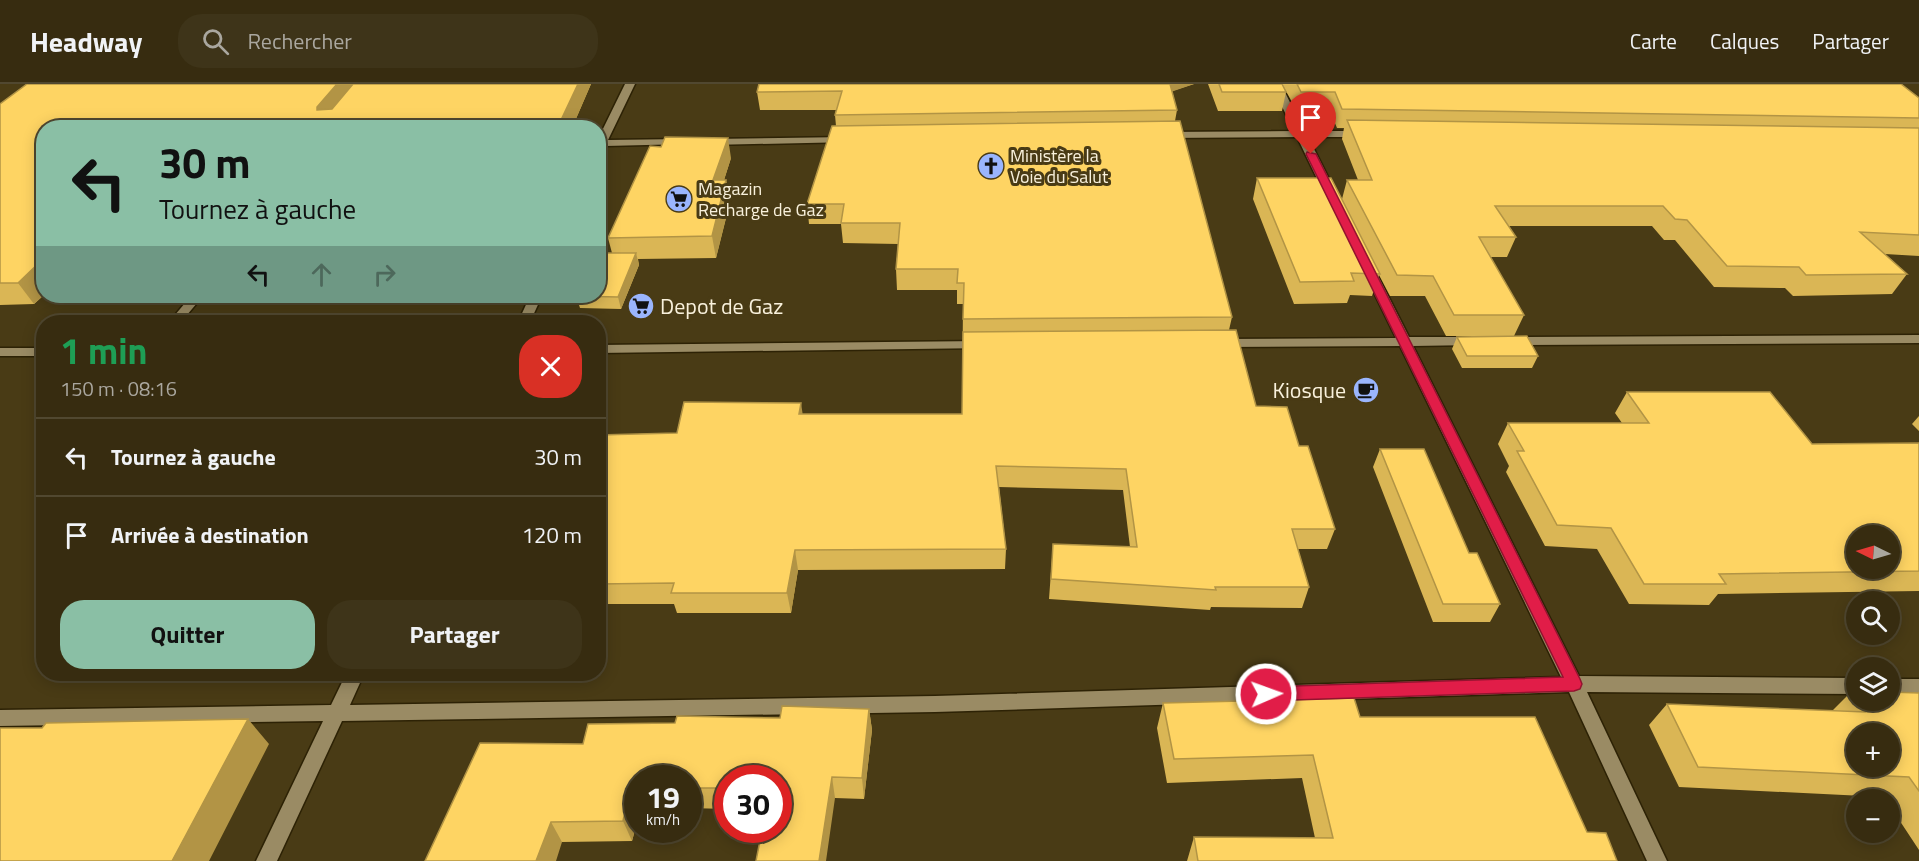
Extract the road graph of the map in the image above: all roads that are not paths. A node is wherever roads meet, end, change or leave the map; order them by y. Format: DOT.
graph roads {
  1 [pos="630,84"];
  2 [pos="1276,84"];
  3 [pos="1300,133"];
  4 [pos="606,134"];
  5 [pos="1372,134"];
  6 [pos="1146,135"];
  7 [pos="862,140"];
  8 [pos="606,147"];
  9 [pos="1337,206"];
  10 [pos="1363,258"];
  11 [pos="191,303"];
  12 [pos="181,315"];
  13 [pos="1919,339"];
  14 [pos="1405,341"];
  15 [pos="1203,343"];
  16 [pos="1002,345"];
  17 [pos="606,349"];
  18 [pos="0,352"];
  19 [pos="36,352"];
  20 [pos="352,681"];
  21 [pos="1574,684"];
  22 [pos="1846,686"];
  23 [pos="1900,687"];
  24 [pos="1919,687"];
  25 [pos="335,714"];
  26 [pos="0,718"];
  27 [pos="266,861"];
  28 [pos="1657,861"];
  1 -- 4 [label="street"];
  2 -- 3 [label="street"];
  3 -- 5 [label="street"];
  3 -- 6 [label="street"];
  3 -- 9 [label="street"];
  7 -- 8 [label="street"];
  10 -- 14 [label="street"];
  11 -- 12 [label="street"];
  13 -- 14 [label="street"];
  14 -- 15 [label="street"];
  14 -- 21 [label="street"];
  16 -- 17 [label="street"];
  18 -- 19 [label="street"];
  20 -- 25 [label="street"];
  21 -- 22 [label="street"];
  21 -- 25 [label="street"];
  21 -- 28 [label="street"];
  23 -- 24 [label="street"];
  25 -- 26 [label="street"];
  25 -- 27 [label="street"];
}
